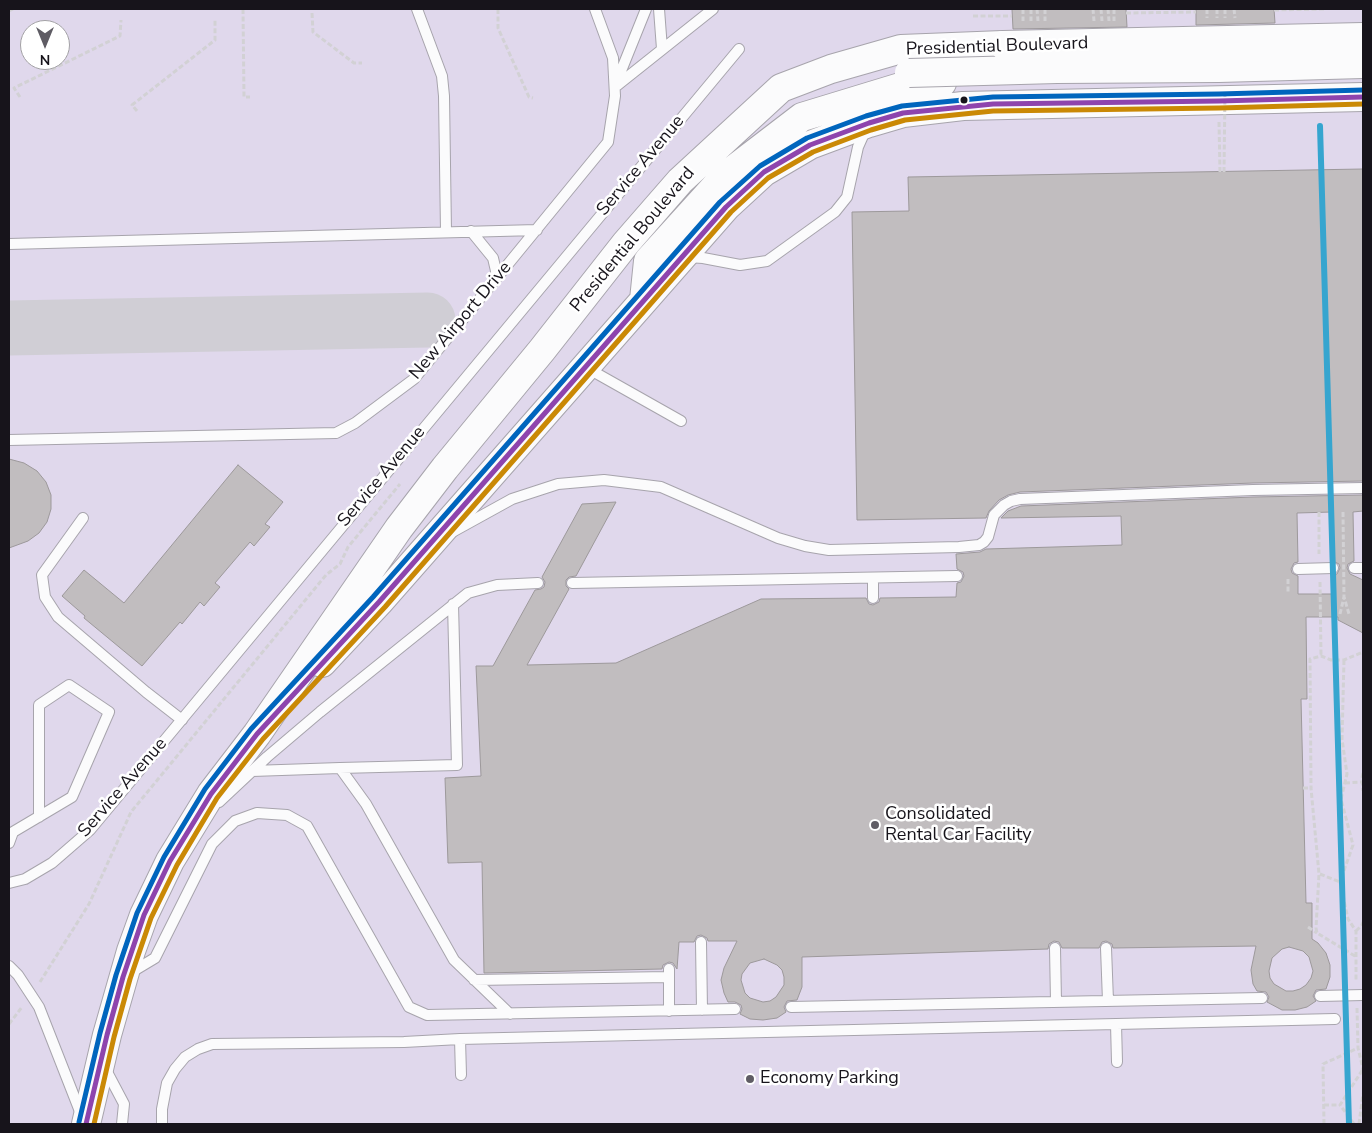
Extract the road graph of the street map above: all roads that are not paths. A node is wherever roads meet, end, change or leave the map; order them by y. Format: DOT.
graph roads {
  1 [pos="417,9"];
  2 [pos="595,9"];
  3 [pos="646,9"];
  4 [pos="659,9"];
  5 [pos="713,9"];
  6 [pos="1363,37"];
  7 [pos="662,49"];
  8 [pos="739,49"];
  9 [pos="1363,64"];
  10 [pos="1363,70"];
  11 [pos="615,87"];
  12 [pos="1363,97"];
  13 [pos="869,123"];
  14 [pos="719,144"];
  15 [pos="537,230"];
  16 [pos="471,231"];
  17 [pos="446,232"];
  18 [pos="9,244"];
  19 [pos="682,257"];
  20 [pos="495,281"];
  21 [pos="644,300"];
  22 [pos="586,367"];
  23 [pos="681,421"];
  24 [pos="9,440"];
  25 [pos="1363,488"];
  26 [pos="83,518"];
  27 [pos="1298,568"];
  28 [pos="1333,568"];
  29 [pos="957,576"];
  30 [pos="873,578"];
  31 [pos="538,583"];
  32 [pos="572,583"];
  33 [pos="873,598"];
  34 [pos="379,602"];
  35 [pos="453,604"];
  36 [pos="182,720"];
  37 [pos="257,734"];
  38 [pos="340,768"];
  39 [pos="252,771"];
  40 [pos="39,817"];
  41 [pos="187,834"];
  42 [pos="9,843"];
  43 [pos="9,883"];
  44 [pos="701,942"];
  45 [pos="1055,948"];
  46 [pos="1106,948"];
  47 [pos="9,966"];
  48 [pos="123,977"];
  49 [pos="474,980"];
  50 [pos="1320,996"];
  51 [pos="1363,996"];
  52 [pos="1262,998"];
  53 [pos="1108,1001"];
  54 [pos="1056,1002"];
  55 [pos="791,1007"];
  56 [pos="735,1009"];
  57 [pos="702,1010"];
  58 [pos="669,1011"];
  59 [pos="510,1014"];
  60 [pos="1335,1019"];
  61 [pos="1116,1024"];
  62 [pos="460,1039"];
  63 [pos="101,1061"];
  64 [pos="1117,1062"];
  65 [pos="461,1075"];
  66 [pos="85,1124"];
  67 [pos="122,1124"];
  68 [pos="162,1124"];
  1 -- 17 [label="lane"];
  2 -- 11 [label="lane"];
  3 -- 11 [label="lane"];
  4 -- 7 [label="lane"];
  5 -- 7 [label="lane"];
  6 -- 14 [label="main road, Presidential Boulevard, bridge"];
  7 -- 11 [label="lane"];
  8 -- 36 [label="lane, Service Avenue"];
  9 -- 14 [label="main road, bridge"];
  10 -- 21 [label="main road"];
  11 -- 15 [label="lane, New Airport Drive"];
  12 -- 13 [label="main road, Presidential Boulevard"];
  13 -- 19 [label="main road, Presidential Boulevard"];
  13 -- 19 [label="lane"];
  14 -- 37 [label="main road, Presidential Boulevard"];
  15 -- 16 [label="lane"];
  15 -- 20 [label="lane, New Airport Drive"];
  16 -- 17 [label="lane"];
  16 -- 20 [label="lane"];
  17 -- 18 [label="lane"];
  19 -- 21 [label="main road, Presidential Boulevard"];
  20 -- 24 [label="lane, New Airport Drive"];
  21 -- 22 [label="main road, Presidential Boulevard"];
  22 -- 23 [label="lane"];
  22 -- 34 [label="main road, Presidential Boulevard"];
  25 -- 34 [label="lane"];
  26 -- 36 [label="lane"];
  27 -- 28 [label="lane"];
  29 -- 30 [label="lane"];
  30 -- 32 [label="lane"];
  30 -- 33 [label="lane"];
  31 -- 35 [label="lane"];
  34 -- 37 [label="main road, Presidential Boulevard"];
  35 -- 38 [label="lane"];
  35 -- 39 [label="lane"];
  36 -- 43 [label="lane, Service Avenue"];
  37 -- 41 [label="main road, Presidential Boulevard"];
  38 -- 39 [label="lane"];
  38 -- 49 [label="lane"];
  39 -- 41 [label="lane"];
  40 -- 40 [label="lane"];
  40 -- 42 [label="lane"];
  41 -- 48 [label="main road, Presidential Boulevard"];
  44 -- 57 [label="lane"];
  45 -- 54 [label="lane"];
  46 -- 53 [label="lane"];
  47 -- 66 [label="lane"];
  48 -- 59 [label="lane"];
  48 -- 63 [label="main road, Presidential Boulevard"];
  49 -- 58 [label="lane"];
  49 -- 59 [label="lane"];
  50 -- 51 [label="lane"];
  52 -- 53 [label="lane"];
  53 -- 54 [label="lane"];
  54 -- 55 [label="lane"];
  56 -- 57 [label="lane"];
  57 -- 58 [label="lane"];
  58 -- 59 [label="lane"];
  60 -- 61 [label="lane"];
  61 -- 62 [label="lane"];
  61 -- 64 [label="lane"];
  62 -- 65 [label="lane"];
  62 -- 68 [label="lane"];
  63 -- 66 [label="main road, Presidential Boulevard"];
  63 -- 67 [label="lane"];
}
